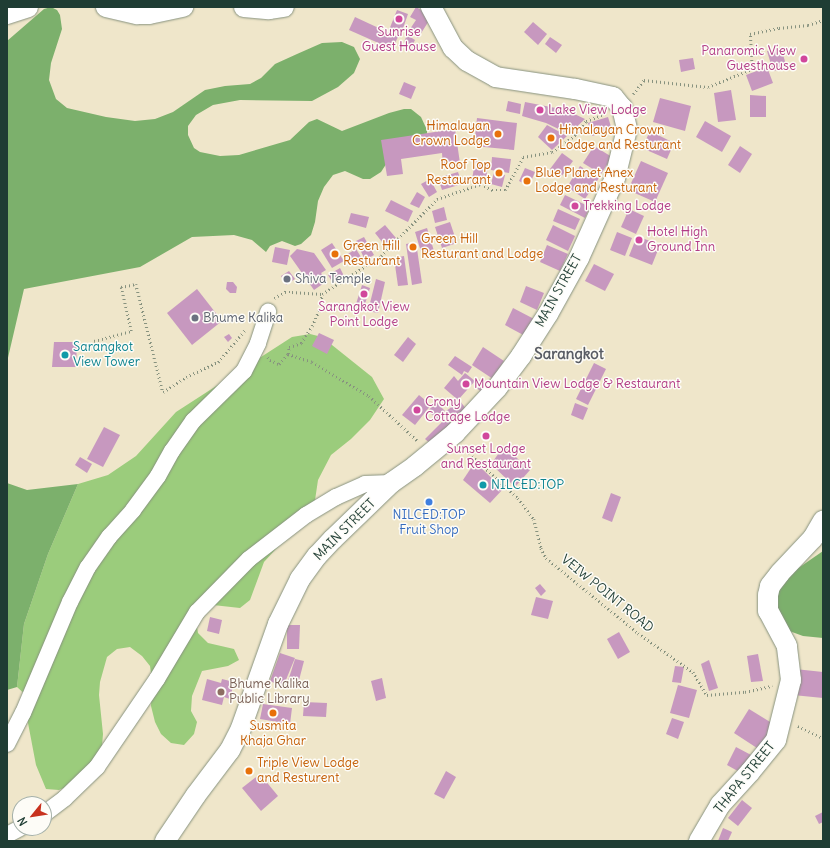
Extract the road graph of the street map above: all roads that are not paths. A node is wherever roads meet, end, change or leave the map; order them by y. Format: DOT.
graph roads {
  1 [pos="28,7"];
  2 [pos="106,7"];
  3 [pos="183,7"];
  4 [pos="244,7"];
  5 [pos="284,7"];
  6 [pos="430,7"];
  7 [pos="7,14"];
  8 [pos="268,312"];
  9 [pos="391,484"];
  10 [pos="823,521"];
  11 [pos="7,744"];
  12 [pos="52,808"];
  13 [pos="165,841"];
  14 [pos="699,841"];
  1 -- 7 [label="street"];
  2 -- 3 [label="street"];
  4 -- 5 [label="street"];
  6 -- 9 [label="street, MAIN STREET"];
  8 -- 11 [label="street"];
  9 -- 12 [label="street"];
  9 -- 13 [label="street, MAIN STREET"];
  10 -- 14 [label="street, THAPA STREET"];
}
